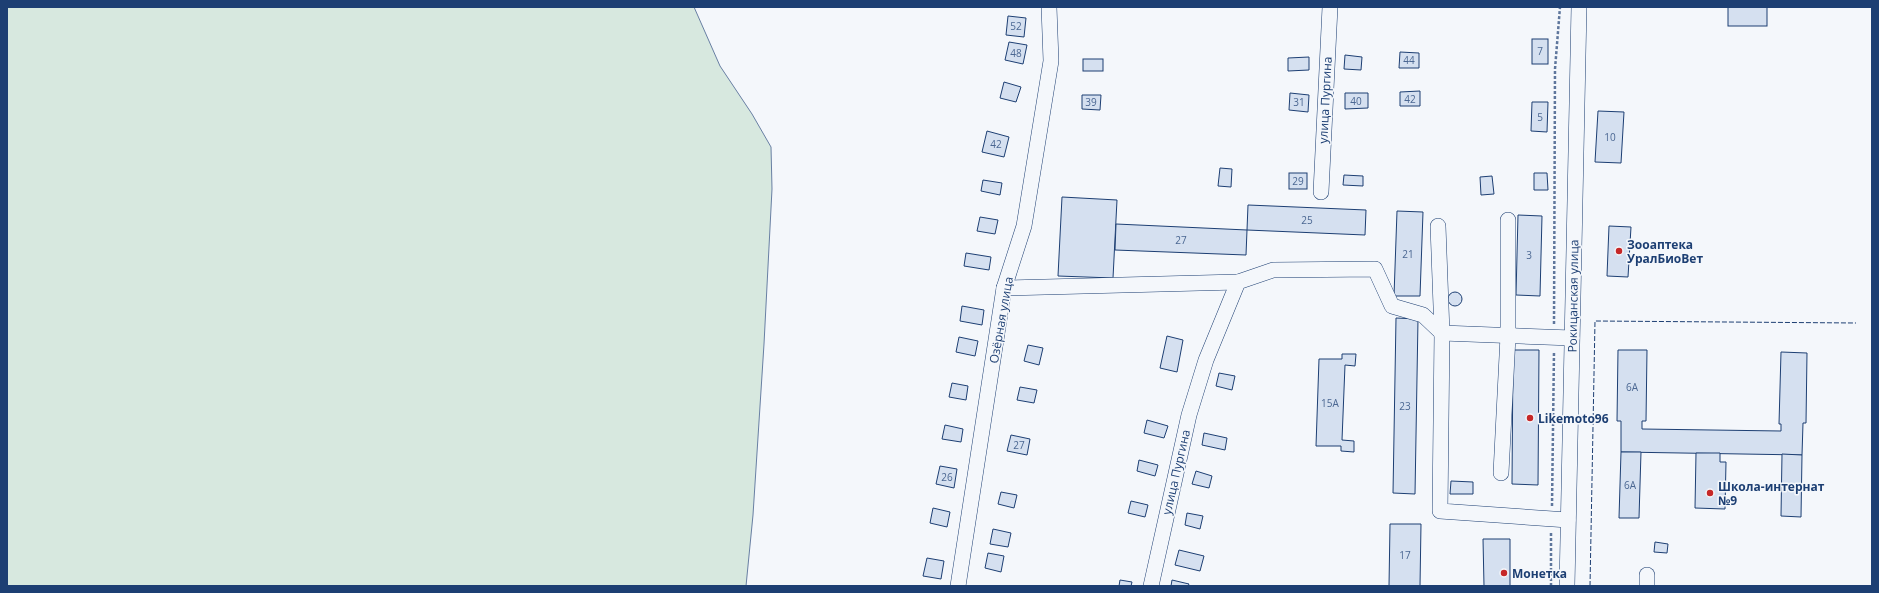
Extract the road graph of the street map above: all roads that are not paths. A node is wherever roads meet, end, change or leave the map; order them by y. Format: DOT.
graph roads {
  1 [pos="1049,7"];
  2 [pos="1330,7"];
  3 [pos="1579,7"];
  4 [pos="1321,192"];
  5 [pos="1508,220"];
  6 [pos="1438,226"];
  7 [pos="1238,282"];
  8 [pos="1004,288"];
  9 [pos="1442,333"];
  10 [pos="1508,336"];
  11 [pos="1572,338"];
  12 [pos="1501,474"];
  13 [pos="1568,520"];
  14 [pos="958,586"];
  15 [pos="1151,586"];
  16 [pos="1567,586"];
  1 -- 8 [label="street, Озёрная улица"];
  2 -- 4 [label="street, улица Пургина"];
  3 -- 11 [label="street, Рокицанская улица"];
  5 -- 10 [label="street"];
  6 -- 9 [label="street"];
  7 -- 8 [label="street"];
  7 -- 9 [label="street"];
  7 -- 15 [label="street, улица Пургина"];
  8 -- 14 [label="street, Озёрная улица"];
  9 -- 10 [label="street"];
  9 -- 13 [label="street"];
  10 -- 11 [label="street"];
  10 -- 12 [label="street"];
  11 -- 13 [label="street, Рокицанская улица"];
  13 -- 16 [label="street, Рокицанская улица"];
}
